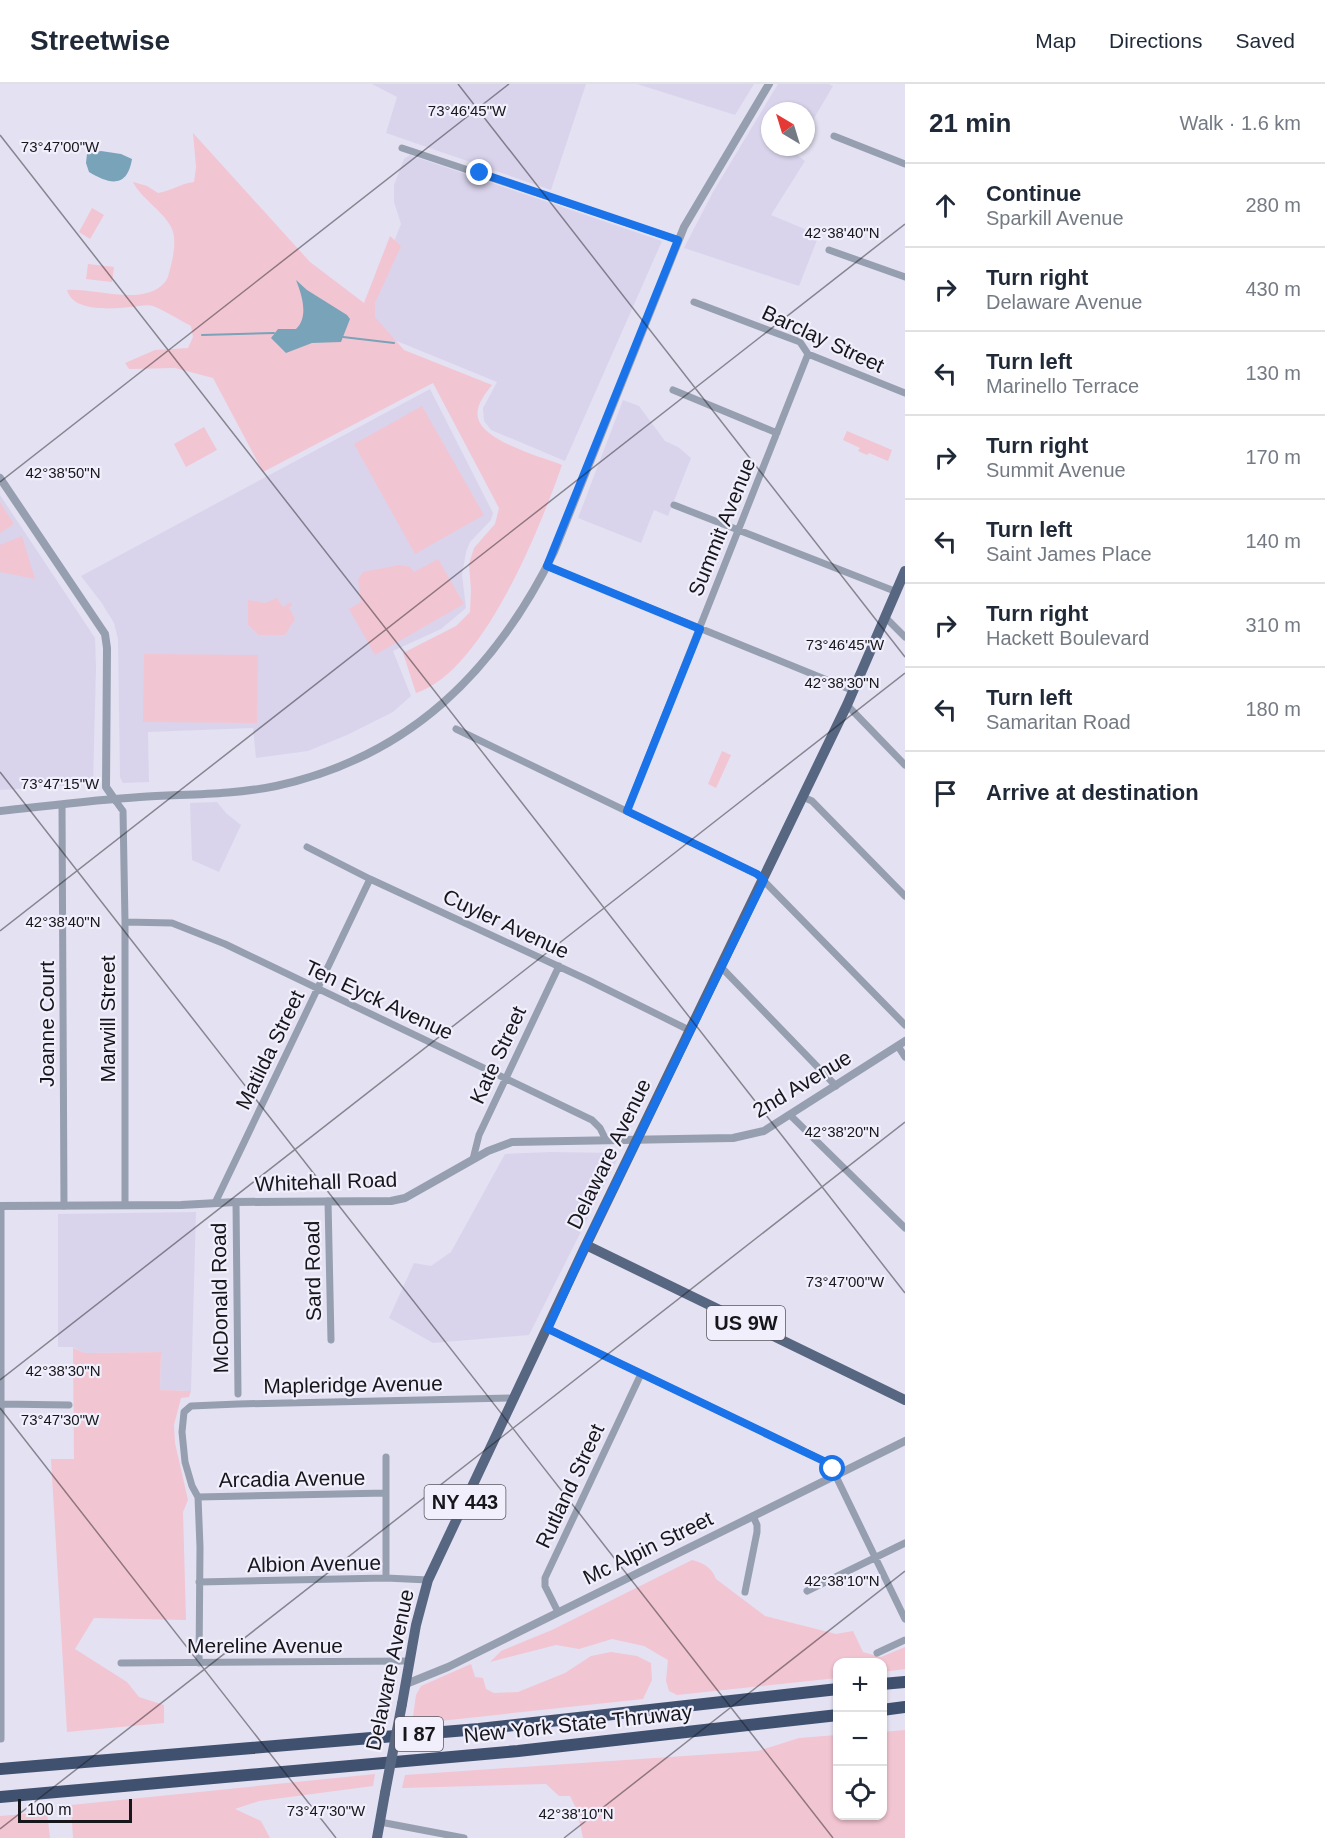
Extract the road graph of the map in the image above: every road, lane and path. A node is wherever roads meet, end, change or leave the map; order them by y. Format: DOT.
graph roads {
  1 [pos="769,84"];
  2 [pos="834,136"];
  3 [pos="402,148"];
  4 [pos="905,164"];
  5 [pos="678,240"];
  6 [pos="829,250"];
  7 [pos="905,277"];
  8 [pos="694,302"];
  9 [pos="808,354"];
  10 [pos="673,390"];
  11 [pos="905,393"];
  12 [pos="777,433"];
  13 [pos="0,478"];
  14 [pos="674,505"];
  15 [pos="738,531"];
  16 [pos="547,566"];
  17 [pos="905,571"];
  18 [pos="897,592"];
  19 [pos="886,618"];
  20 [pos="700,629"];
  21 [pos="905,637"];
  22 [pos="854,691"];
  23 [pos="848,705"];
  24 [pos="456,729"];
  25 [pos="905,765"];
  26 [pos="803,797"];
  27 [pos="115,800"];
  28 [pos="62,805"];
  29 [pos="0,811"];
  30 [pos="627,811"];
  31 [pos="307,847"];
  32 [pos="370,879"];
  33 [pos="764,880"];
  34 [pos="905,896"];
  35 [pos="125,922"];
  36 [pos="559,966"];
  37 [pos="721,967"];
  38 [pos="318,990"];
  39 [pos="905,1025"];
  40 [pos="691,1031"];
  41 [pos="901,1043"];
  42 [pos="905,1057"];
  43 [pos="505,1078"];
  44 [pos="836,1086"];
  45 [pos="790,1115"];
  46 [pos="639,1139"];
  47 [pos="606,1140"];
  48 [pos="473,1159"];
  49 [pos="328,1201"];
  50 [pos="236,1202"];
  51 [pos="215,1203"];
  52 [pos="125,1205"];
  53 [pos="1,1206"];
  54 [pos="64,1206"];
  55 [pos="905,1228"];
  56 [pos="586,1245"];
  57 [pos="548,1329"];
  58 [pos="331,1340"];
  59 [pos="641,1374"];
  60 [pos="238,1394"];
  61 [pos="515,1398"];
  62 [pos="905,1400"];
  63 [pos="1,1404"];
  64 [pos="69,1405"];
  65 [pos="905,1441"];
  66 [pos="386,1457"];
  67 [pos="836,1475"];
  68 [pos="386,1493"];
  69 [pos="198,1497"];
  70 [pos="753,1516"];
  71 [pos="905,1543"];
  72 [pos="875,1558"];
  73 [pos="386,1578"];
  74 [pos="428,1581"];
  75 [pos="200,1582"];
  76 [pos="807,1591"];
  77 [pos="745,1592"];
  78 [pos="558,1612"];
  79 [pos="905,1619"];
  80 [pos="905,1640"];
  81 [pos="877,1653"];
  82 [pos="410,1661"];
  83 [pos="121,1663"];
  84 [pos="199,1664"];
  85 [pos="905,1682"];
  86 [pos="406,1684"];
  87 [pos="887,1684"];
  88 [pos="833,1689"];
  89 [pos="905,1707"];
  90 [pos="887,1711"];
  91 [pos="887,1712"];
  92 [pos="905,1713"];
  93 [pos="833,1715"];
  94 [pos="1,1739"];
  95 [pos="0,1769"];
  96 [pos="0,1797"];
  97 [pos="380,1822"];
  98 [pos="377,1838"];
  99 [pos="464,1838"];
  1 -- 5 [label="street"];
  2 -- 4 [label="street"];
  3 -- 5 [label="street"];
  5 -- 16 [label="street"];
  6 -- 7 [label="street"];
  8 -- 9 [label="street, Barclay Street"];
  9 -- 11 [label="street, Barclay Street"];
  9 -- 12 [label="street, Summit Avenue"];
  10 -- 12 [label="street"];
  12 -- 15 [label="street, Summit Avenue"];
  13 -- 27 [label="street"];
  14 -- 15 [label="street"];
  15 -- 18 [label="street"];
  15 -- 20 [label="street, Summit Avenue"];
  16 -- 20 [label="street"];
  16 -- 27 [label="street"];
  17 -- 18 [label="main road, Delaware Avenue"];
  18 -- 19 [label="main road, Delaware Avenue"];
  19 -- 21 [label="street"];
  19 -- 22 [label="main road, Delaware Avenue"];
  20 -- 22 [label="street"];
  20 -- 30 [label="street, Summit Avenue"];
  22 -- 23 [label="main road, Delaware Avenue"];
  23 -- 25 [label="street"];
  23 -- 26 [label="main road, Delaware Avenue"];
  24 -- 30 [label="street"];
  26 -- 33 [label="main road, Delaware Avenue"];
  26 -- 34 [label="street"];
  27 -- 28 [label="street"];
  27 -- 35 [label="street, Marwill Street"];
  28 -- 29 [label="street"];
  28 -- 54 [label="street, Joanne Court"];
  30 -- 33 [label="street"];
  31 -- 32 [label="street, Cuyler Avenue"];
  32 -- 36 [label="street, Cuyler Avenue"];
  32 -- 38 [label="street, Matilda Street"];
  33 -- 37 [label="main road, Delaware Avenue"];
  33 -- 39 [label="street"];
  35 -- 38 [label="street, Ten Eyck Avenue"];
  35 -- 52 [label="street, Marwill Street"];
  36 -- 40 [label="street, Cuyler Avenue"];
  36 -- 43 [label="street, Kate Street"];
  37 -- 40 [label="main road, Delaware Avenue"];
  37 -- 44 [label="street"];
  38 -- 43 [label="street, Ten Eyck Avenue"];
  38 -- 51 [label="street, Matilda Street"];
  40 -- 46 [label="main road, Delaware Avenue"];
  41 -- 42 [label="street"];
  41 -- 44 [label="street, 2nd Avenue"];
  43 -- 47 [label="street, Ten Eyck Avenue"];
  43 -- 48 [label="street, Kate Street"];
  44 -- 45 [label="street, 2nd Avenue"];
  45 -- 46 [label="street, 2nd Avenue"];
  45 -- 55 [label="street"];
  46 -- 47 [label="street, Whitehall Road"];
  46 -- 56 [label="main road, Delaware Avenue"];
  47 -- 48 [label="street, Whitehall Road"];
  48 -- 49 [label="street, Whitehall Road"];
  49 -- 50 [label="street, Whitehall Road"];
  49 -- 58 [label="street, Sard Road"];
  50 -- 51 [label="street, Whitehall Road"];
  50 -- 60 [label="street, McDonald Road"];
  51 -- 52 [label="street, Whitehall Road"];
  52 -- 54 [label="street, Whitehall Road"];
  53 -- 54 [label="street, Whitehall Road"];
  53 -- 63 [label="street"];
  56 -- 57 [label="main road, Delaware Avenue / NY 443"];
  56 -- 62 [label="main road, US 9W"];
  57 -- 59 [label="street"];
  57 -- 61 [label="main road, Delaware Avenue / NY 443"];
  59 -- 67 [label="street"];
  59 -- 78 [label="street, Rutland Street"];
  61 -- 69 [label="street, Mapleridge Avenue"];
  61 -- 74 [label="main road, Delaware Avenue / NY 443"];
  63 -- 64 [label="street"];
  63 -- 94 [label="street"];
  65 -- 67 [label="street, Mc Alpin Street"];
  66 -- 68 [label="street"];
  67 -- 70 [label="street, Mc Alpin Street"];
  67 -- 72 [label="street"];
  68 -- 69 [label="street, Arcadia Avenue"];
  68 -- 73 [label="street"];
  69 -- 75 [label="street"];
  70 -- 77 [label="street"];
  70 -- 78 [label="street, Mc Alpin Street"];
  71 -- 72 [label="street"];
  72 -- 76 [label="street"];
  72 -- 79 [label="street"];
  73 -- 74 [label="street, Albion Avenue"];
  73 -- 75 [label="street, Albion Avenue"];
  74 -- 82 [label="main road, Delaware Avenue / NY 443"];
  75 -- 84 [label="street"];
  78 -- 86 [label="street, Mc Alpin Street"];
  80 -- 81 [label="street"];
  82 -- 84 [label="street, Mereline Avenue"];
  82 -- 86 [label="main road, Delaware Avenue / NY 443"];
  83 -- 84 [label="street, Mereline Avenue"];
  85 -- 87 [label="highway"];
  86 -- 97 [label="main road, Delaware Avenue / NY 443, bridge"];
  88 -- 95 [label="highway, New York State Thruway / I 87"];
  89 -- 90 [label="highway"];
  91 -- 92 [label="highway"];
  93 -- 96 [label="highway, New York State Thruway / I 87"];
  97 -- 98 [label="main road, Delaware Avenue / NY 443"];
  97 -- 99 [label="street"];
}
